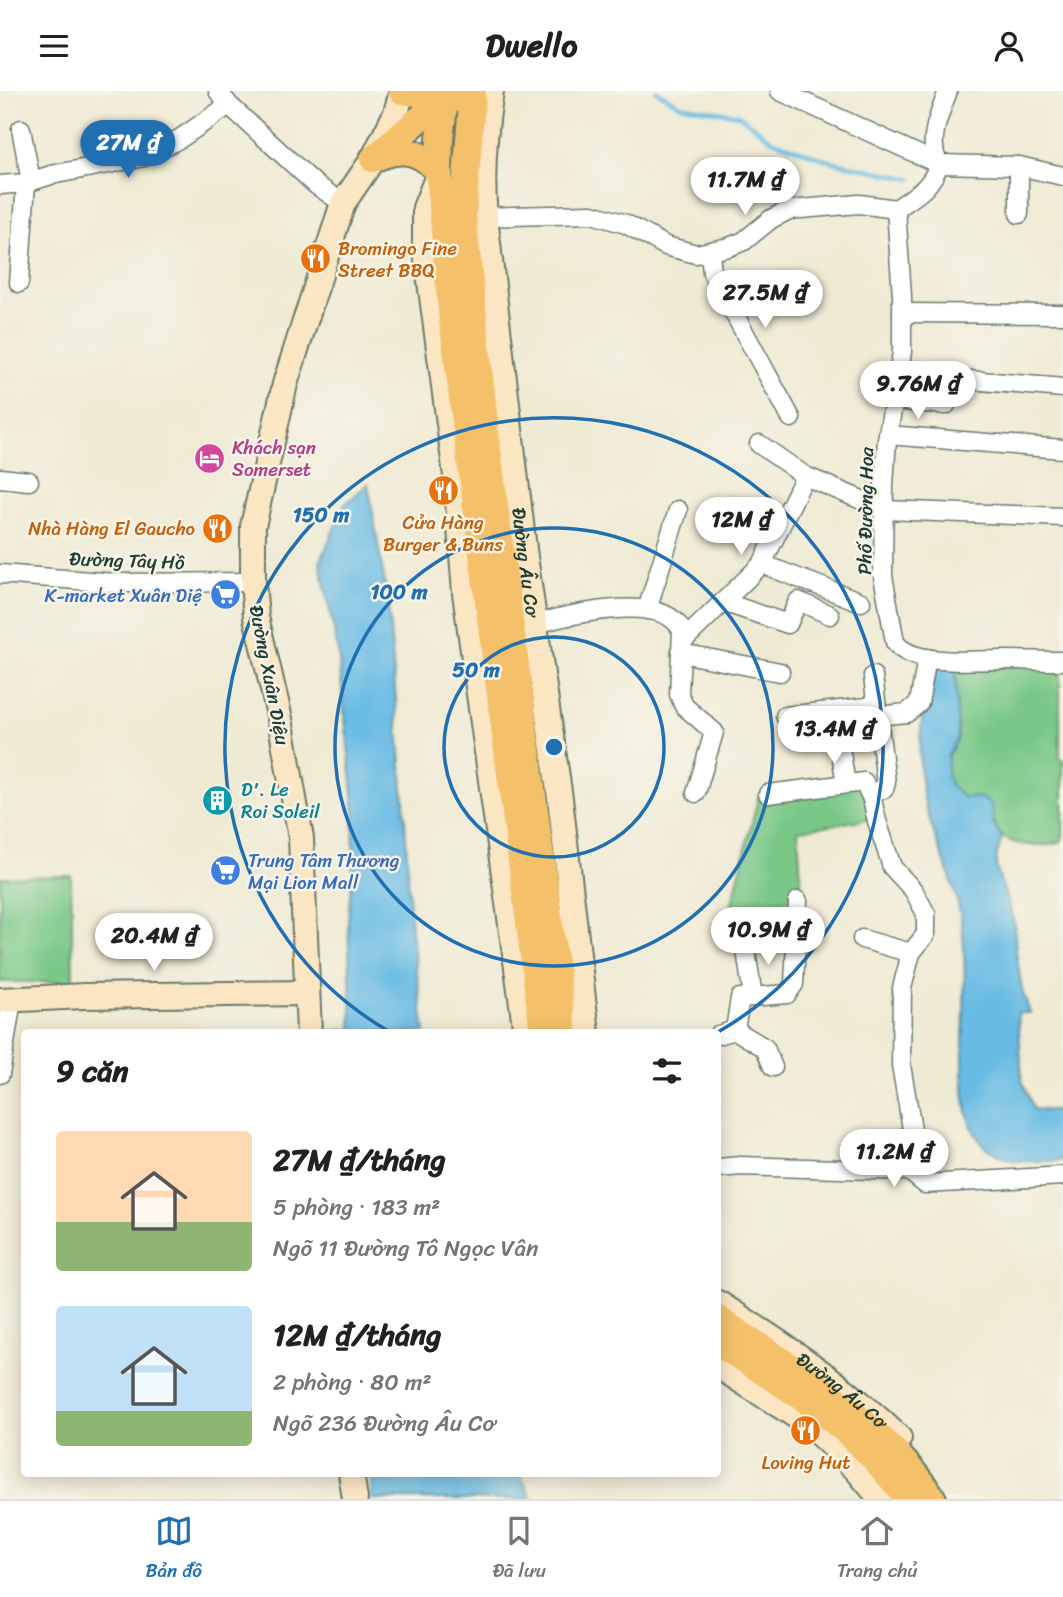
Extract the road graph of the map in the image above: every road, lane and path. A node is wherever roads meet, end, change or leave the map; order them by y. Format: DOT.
graph roads {
  1 [pos="218,91"];
  2 [pos="402,91"];
  3 [pos="780,91"];
  4 [pos="947,91"];
  5 [pos="478,94"];
  6 [pos="445,95"];
  7 [pos="816,99"];
  8 [pos="229,105"];
  9 [pos="21,129"];
  10 [pos="373,159"];
  11 [pos="939,164"];
  12 [pos="1019,166"];
  13 [pos="439,173"];
  14 [pos="1063,176"];
  15 [pos="29,182"];
  16 [pos="0,185"];
  17 [pos="343,203"];
  18 [pos="896,209"];
  19 [pos="1018,214"];
  20 [pos="474,217"];
  21 [pos="710,252"];
  22 [pos="19,283"];
  23 [pos="902,313"];
  24 [pos="1063,314"];
  25 [pos="899,374"];
  26 [pos="1063,388"];
  27 [pos="894,400"];
  28 [pos="946,405"];
  29 [pos="790,418"];
  30 [pos="888,435"];
  31 [pos="759,445"];
  32 [pos="1063,449"];
  33 [pos="805,477"];
  34 [pos="0,478"];
  35 [pos="29,481"];
  36 [pos="485,508"];
  37 [pos="678,510"];
  38 [pos="885,510"];
  39 [pos="1063,517"];
  40 [pos="762,564"];
  41 [pos="0,574"];
  42 [pos="253,582"];
  43 [pos="861,601"];
  44 [pos="723,602"];
  45 [pos="647,610"];
  46 [pos="830,615"];
  47 [pos="524,628"];
  48 [pos="681,647"];
  49 [pos="927,658"];
  50 [pos="1063,661"];
  51 [pos="780,673"];
  52 [pos="873,676"];
  53 [pos="877,711"];
  54 [pos="785,716"];
  55 [pos="839,741"];
  56 [pos="846,784"];
  57 [pos="696,793"];
  58 [pos="768,794"];
  59 [pos="872,799"];
  60 [pos="798,901"];
  61 [pos="862,939"];
  62 [pos="745,944"];
  63 [pos="911,953"];
  64 [pos="307,993"];
  65 [pos="753,997"];
  66 [pos="6,1000"];
  67 [pos="309,1029"];
  68 [pos="525,1029"];
  69 [pos="543,1029"];
  70 [pos="564,1029"];
  71 [pos="587,1029"];
  72 [pos="726,1032"];
  73 [pos="773,1067"];
  74 [pos="0,1074"];
  75 [pos="721,1168"];
  76 [pos="909,1171"];
  77 [pos="1063,1176"];
  78 [pos="721,1305"];
  79 [pos="721,1321"];
  80 [pos="721,1345"];
  81 [pos="721,1368"];
  82 [pos="862,1411"];
  83 [pos="352,1477"];
  84 [pos="355,1499"];
  85 [pos="881,1499"];
  86 [pos="908,1499"];
  87 [pos="933,1499"];
  88 [pos="947,1499"];
  1 -- 8 [label="street"];
  2 -- 6 [label="main road"];
  2 -- 10 [label="street, Đường Xuân Diệu"];
  3 -- 7 [label="street"];
  4 -- 11 [label="street"];
  5 -- 6 [label="main road"];
  5 -- 20 [label="main road, Đường Âu Cơ"];
  6 -- 10 [label="main road"];
  6 -- 13 [label="main road, Đường Âu Cơ"];
  7 -- 11 [label="street"];
  8 -- 15 [label="street"];
  8 -- 17 [label="street"];
  9 -- 15 [label="street"];
  10 -- 13 [label="main road"];
  10 -- 17 [label="street, Đường Xuân Diệu"];
  11 -- 12 [label="street"];
  11 -- 18 [label="street"];
  12 -- 14 [label="street"];
  12 -- 19 [label="street"];
  13 -- 36 [label="main road, Đường Âu Cơ"];
  13 -- 68 [label="street, Đường Âu Cơ"];
  15 -- 16 [label="street"];
  15 -- 22 [label="street"];
  17 -- 42 [label="street, Đường Xuân Diệu"];
  18 -- 21 [label="street"];
  18 -- 23 [label="street, Phố Đường Hoa"];
  20 -- 21 [label="street"];
  20 -- 36 [label="main road, Đường Âu Cơ"];
  20 -- 47 [label="street, Đường Âu Cơ"];
  21 -- 29 [label="street"];
  23 -- 24 [label="street"];
  23 -- 25 [label="street, Phố Đường Hoa"];
  25 -- 26 [label="street"];
  25 -- 27 [label="street, Phố Đường Hoa"];
  27 -- 28 [label="street"];
  27 -- 30 [label="street, Phố Đường Hoa"];
  30 -- 32 [label="street"];
  30 -- 38 [label="street, Phố Đường Hoa"];
  31 -- 33 [label="street"];
  33 -- 38 [label="street"];
  33 -- 40 [label="street"];
  34 -- 35 [label="street"];
  36 -- 47 [label="main road, Đường Âu Cơ"];
  36 -- 69 [label="main road, Đường Âu Cơ"];
  37 -- 45 [label="street"];
  38 -- 39 [label="street"];
  38 -- 49 [label="street, Phố Đường Hoa"];
  40 -- 43 [label="street"];
  40 -- 44 [label="street"];
  41 -- 42 [label="street, Đường Tây Hồ"];
  42 -- 64 [label="street, Đường Xuân Diệu"];
  44 -- 46 [label="street"];
  44 -- 48 [label="street"];
  45 -- 47 [label="street"];
  45 -- 48 [label="street"];
  47 -- 70 [label="main road, Đường Âu Cơ"];
  47 -- 71 [label="street, Đường Âu Cơ"];
  48 -- 51 [label="street"];
  48 -- 57 [label="street"];
  49 -- 50 [label="street, Phố Đường Hoa"];
  49 -- 53 [label="street"];
  52 -- 53 [label="street"];
  53 -- 54 [label="street"];
  53 -- 59 [label="street"];
  55 -- 56 [label="street"];
  56 -- 58 [label="street"];
  56 -- 59 [label="street"];
  59 -- 63 [label="street"];
  60 -- 65 [label="street"];
  61 -- 63 [label="street"];
  62 -- 65 [label="street"];
  63 -- 76 [label="street"];
  64 -- 66 [label="street"];
  64 -- 67 [label="street, Đường Xuân Diệu"];
  65 -- 72 [label="street"];
  66 -- 74 [label="street"];
  72 -- 73 [label="street"];
  75 -- 76 [label="street"];
  76 -- 77 [label="street"];
  78 -- 82 [label="street, Đường Âu Cơ"];
  79 -- 82 [label="main road, Đường Âu Cơ"];
  80 -- 86 [label="main road, Đường Âu Cơ"];
  81 -- 85 [label="street"];
  82 -- 87 [label="main road, Đường Âu Cơ"];
  82 -- 88 [label="street, Đường Âu Cơ"];
  83 -- 84 [label="street"];
}
